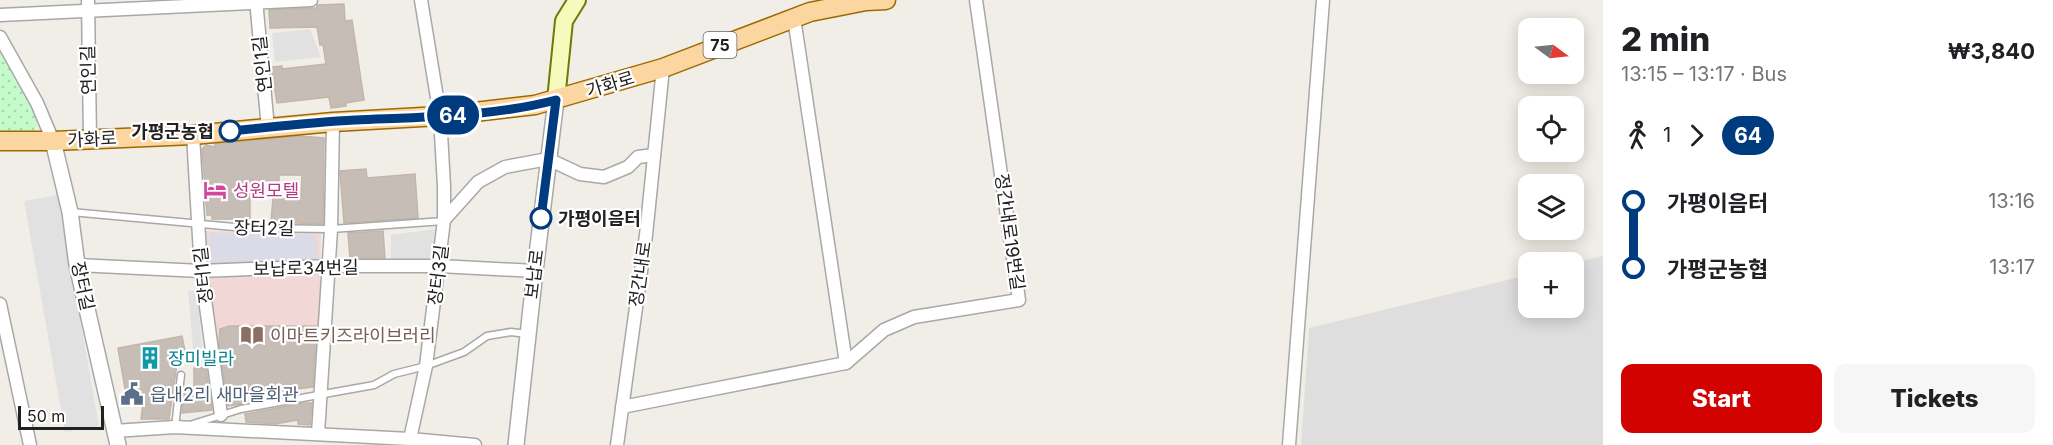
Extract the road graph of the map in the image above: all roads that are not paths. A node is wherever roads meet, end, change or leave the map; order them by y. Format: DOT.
graph roads {
  1 [pos="311,0"];
  2 [pos="421,0"];
  3 [pos="577,0"];
  4 [pos="886,0"];
  5 [pos="976,0"];
  6 [pos="1323,0"];
  7 [pos="256,1"];
  8 [pos="848,2"];
  9 [pos="87,5"];
  10 [pos="0,15"];
  11 [pos="794,18"];
  12 [pos="0,37"];
  13 [pos="663,68"];
  14 [pos="556,100"];
  15 [pos="440,116"];
  16 [pos="333,122"];
  17 [pos="268,128"];
  18 [pos="193,135"];
  19 [pos="90,139"];
  20 [pos="0,141"];
  21 [pos="53,141"];
  22 [pos="654,155"];
  23 [pos="548,159"];
  24 [pos="70,212"];
  25 [pos="444,220"];
  26 [pos="198,225"];
  27 [pos="331,229"];
  28 [pos="77,265"];
  29 [pos="329,266"];
  30 [pos="439,267"];
  31 [pos="201,271"];
  32 [pos="534,271"];
  33 [pos="0,304"];
  34 [pos="527,334"];
  35 [pos="846,363"];
  36 [pos="426,366"];
  37 [pos="181,375"];
  38 [pos="321,393"];
  39 [pos="622,407"];
  40 [pos="221,415"];
  41 [pos="178,428"];
  42 [pos="116,438"];
  43 [pos="410,439"];
  44 [pos="318,440"];
  45 [pos="30,445"];
  46 [pos="475,445"];
  47 [pos="516,445"];
  48 [pos="617,445"];
  49 [pos="1289,445"];
  1 -- 7 [label="street"];
  2 -- 15 [label="street, 장터3길"];
  3 -- 14 [label="main road, 보납로"];
  4 -- 8 [label="main road, 가화로 / 75"];
  5 -- 35 [label="street, 정간내로19번길"];
  6 -- 49 [label="street"];
  7 -- 9 [label="street"];
  7 -- 17 [label="street, 연인1길"];
  8 -- 11 [label="main road, 가화로 / 75"];
  9 -- 10 [label="street"];
  9 -- 19 [label="street, 연인길"];
  11 -- 13 [label="main road, 가화로 / 75"];
  11 -- 35 [label="street"];
  12 -- 21 [label="street"];
  13 -- 14 [label="main road, 가화로 / 75"];
  13 -- 22 [label="street, 정간내로"];
  14 -- 15 [label="main road, 가화로 / 75"];
  14 -- 23 [label="street, 보납로"];
  15 -- 16 [label="main road, 가화로 / 75"];
  15 -- 25 [label="street, 장터3길"];
  16 -- 17 [label="main road, 가화로 / 75"];
  16 -- 27 [label="street"];
  17 -- 18 [label="main road, 가화로 / 75"];
  18 -- 19 [label="main road, 가화로 / 75"];
  18 -- 26 [label="street, 장터1길"];
  19 -- 21 [label="main road, 가화로 / 75"];
  20 -- 21 [label="main road, 가화로 / 75"];
  21 -- 24 [label="street, 장터길"];
  22 -- 23 [label="street"];
  22 -- 39 [label="street, 정간내로"];
  23 -- 25 [label="street, 장터3길"];
  23 -- 32 [label="street, 보납로"];
  24 -- 26 [label="lane, 장터2길"];
  24 -- 28 [label="street, 장터길"];
  25 -- 27 [label="lane, 장터2길"];
  25 -- 30 [label="street, 장터3길"];
  26 -- 27 [label="lane, 장터2길"];
  26 -- 31 [label="street, 장터1길"];
  27 -- 29 [label="street"];
  28 -- 31 [label="street, 보납로34번길"];
  28 -- 42 [label="street, 장터길"];
  29 -- 30 [label="street, 보납로34번길"];
  29 -- 31 [label="street, 보납로34번길"];
  29 -- 38 [label="street"];
  30 -- 32 [label="street, 보납로34번길"];
  30 -- 36 [label="street, 장터3길"];
  31 -- 40 [label="street, 장터1길"];
  32 -- 34 [label="street, 보납로"];
  33 -- 45 [label="street"];
  34 -- 36 [label="lane"];
  34 -- 47 [label="street, 보납로"];
  35 -- 39 [label="street, 정간내로19번길"];
  36 -- 38 [label="lane"];
  36 -- 43 [label="street, 장터3길"];
  37 -- 41 [label="lane"];
  38 -- 40 [label="lane"];
  38 -- 44 [label="street"];
  39 -- 48 [label="street, 정간내로"];
  40 -- 41 [label="lane"];
  41 -- 42 [label="street"];
  41 -- 44 [label="street"];
  43 -- 44 [label="street"];
  43 -- 46 [label="street"];
}
